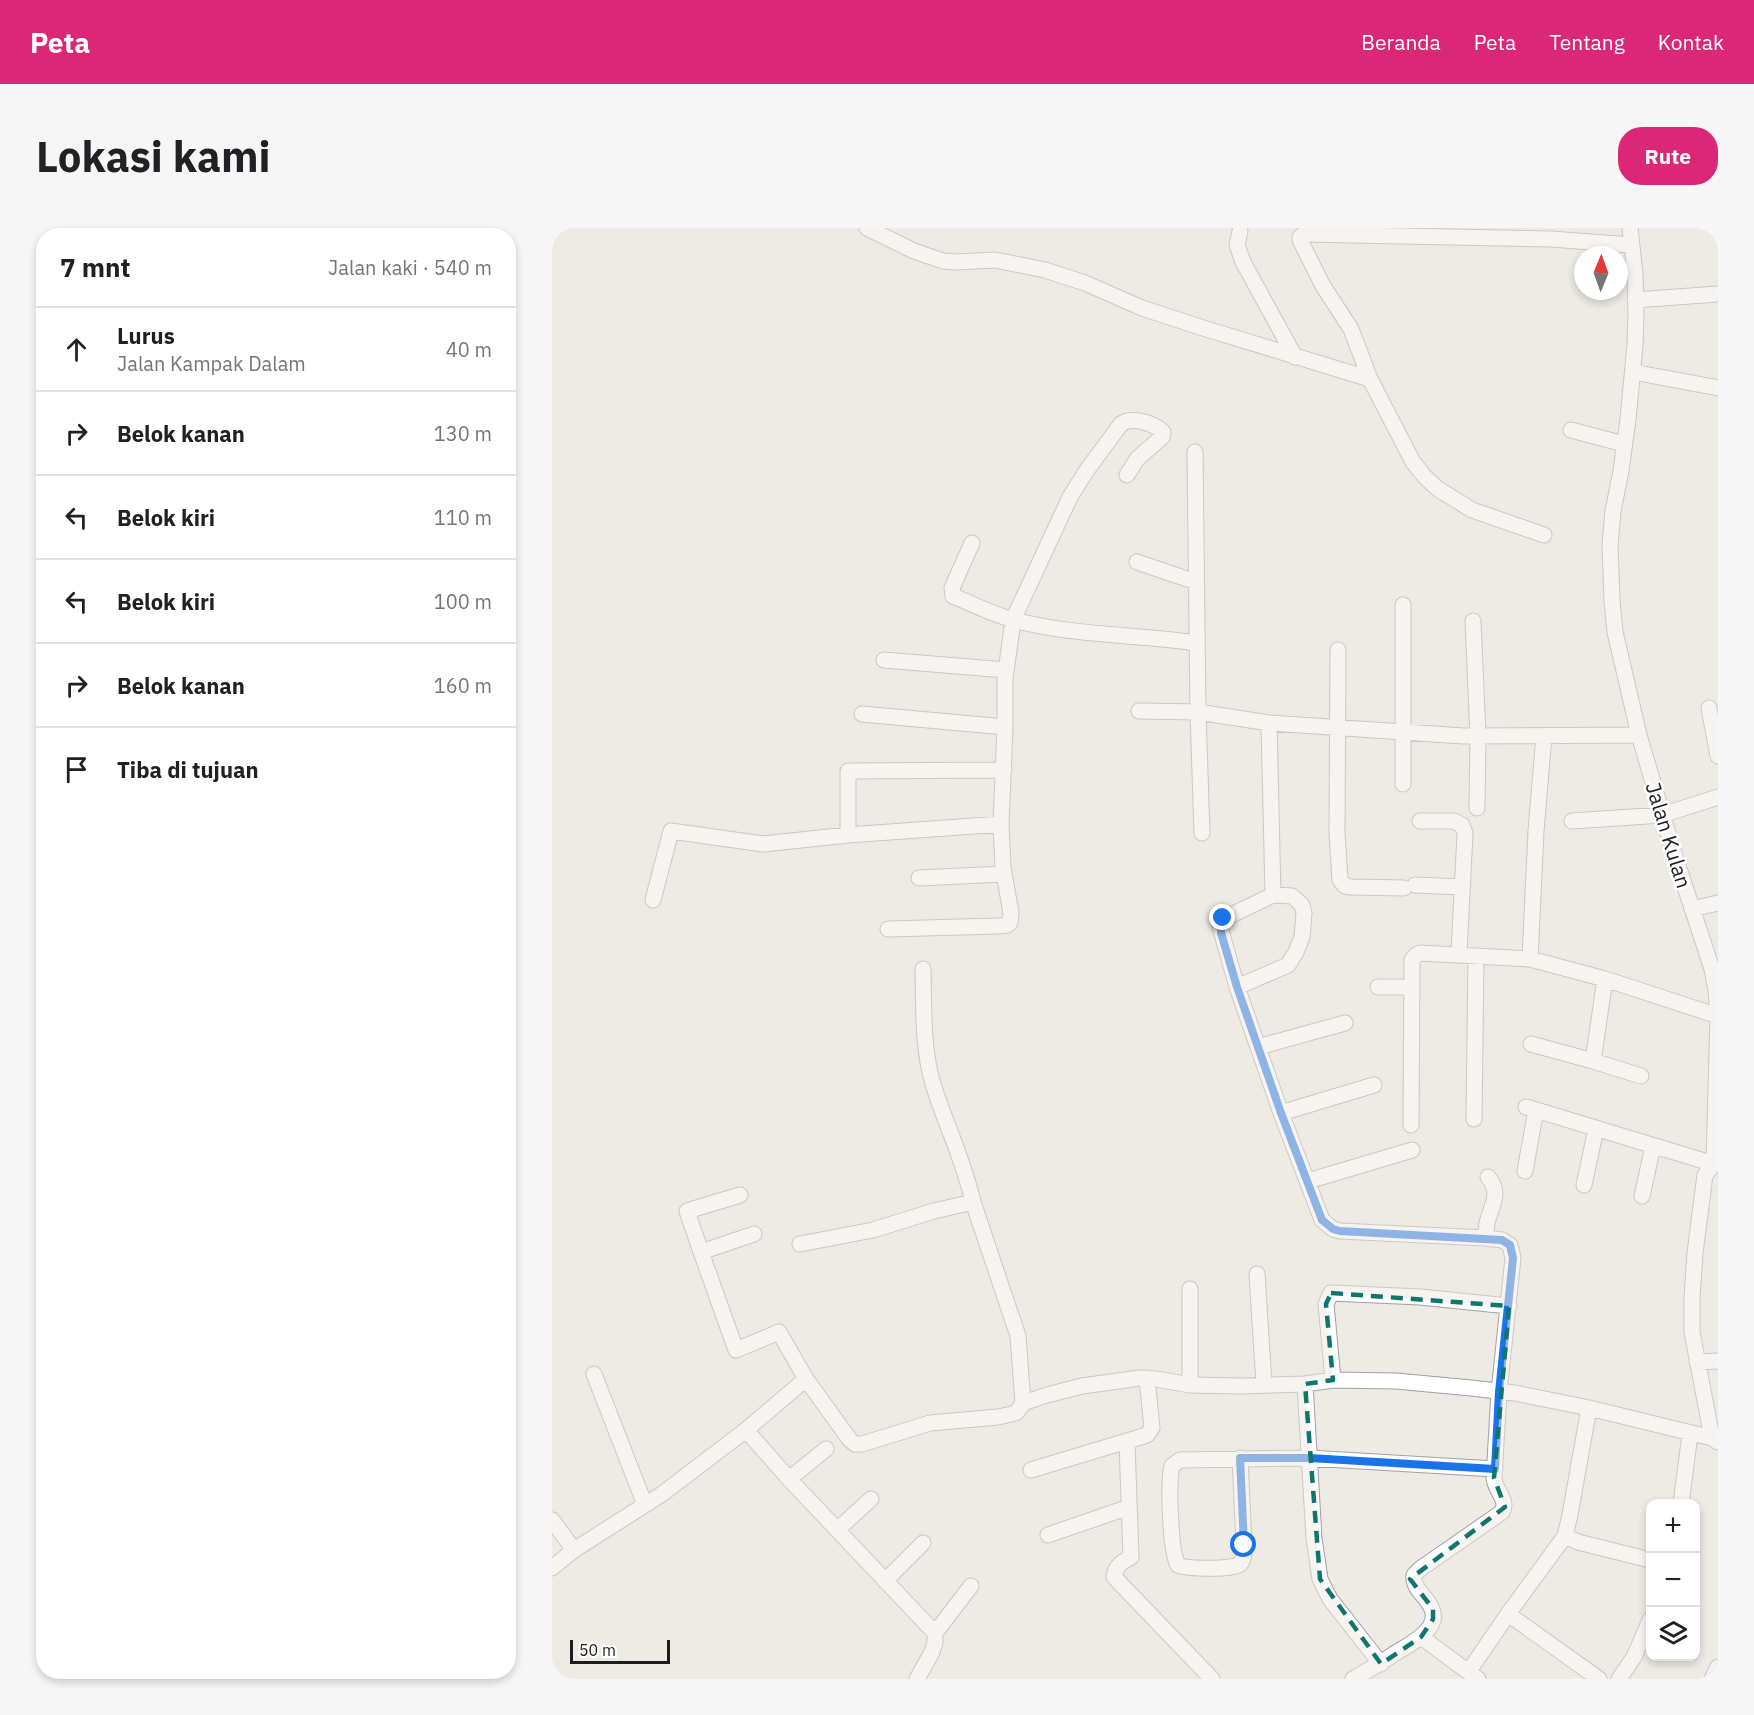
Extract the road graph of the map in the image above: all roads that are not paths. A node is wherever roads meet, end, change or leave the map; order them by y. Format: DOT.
graph roads {
  1 [pos="867,228"];
  2 [pos="1630,228"];
  3 [pos="1240,231"];
  4 [pos="1390,232"];
  5 [pos="1471,233"];
  6 [pos="1550,234"];
  7 [pos="1631,245"];
  8 [pos="1718,294"];
  9 [pos="1635,300"];
  10 [pos="1295,357"];
  11 [pos="1633,372"];
  12 [pos="1370,379"];
  13 [pos="1718,388"];
  14 [pos="1571,430"];
  15 [pos="1624,444"];
  16 [pos="1195,452"];
  17 [pos="1127,475"];
  18 [pos="1544,535"];
  19 [pos="972,543"];
  20 [pos="1137,562"];
  21 [pos="1196,582"];
  22 [pos="1403,605"];
  23 [pos="1013,620"];
  24 [pos="1473,621"];
  25 [pos="1197,644"];
  26 [pos="1338,650"];
  27 [pos="884,660"];
  28 [pos="1006,670"];
  29 [pos="1709,708"];
  30 [pos="1139,711"];
  31 [pos="1198,712"];
  32 [pos="862,714"];
  33 [pos="1269,723"];
  34 [pos="1005,727"];
  35 [pos="1337,728"];
  36 [pos="1404,731"];
  37 [pos="1639,735"];
  38 [pos="1478,736"];
  39 [pos="1544,736"];
  40 [pos="1718,756"];
  41 [pos="1004,770"];
  42 [pos="1403,784"];
  43 [pos="1718,797"];
  44 [pos="1477,808"];
  45 [pos="1662,815"];
  46 [pos="1420,821"];
  47 [pos="1572,821"];
  48 [pos="1001,824"];
  49 [pos="1202,833"];
  50 [pos="848,834"];
  51 [pos="1004,874"];
  52 [pos="919,878"];
  53 [pos="1462,887"];
  54 [pos="1273,895"];
  55 [pos="653,900"];
  56 [pos="1718,903"];
  57 [pos="1692,909"];
  58 [pos="888,929"];
  59 [pos="1459,954"];
  60 [pos="1476,956"];
  61 [pos="1530,958"];
  62 [pos="923,969"];
  63 [pos="1605,979"];
  64 [pos="1237,987"];
  65 [pos="1377,987"];
  66 [pos="1412,987"];
  67 [pos="1718,1016"];
  68 [pos="1345,1023"];
  69 [pos="1531,1044"];
  70 [pos="1258,1047"];
  71 [pos="1593,1062"];
  72 [pos="1641,1076"];
  73 [pos="1374,1084"];
  74 [pos="1281,1113"];
  75 [pos="1474,1119"];
  76 [pos="1411,1125"];
  77 [pos="1596,1129"];
  78 [pos="1653,1146"];
  79 [pos="1412,1150"];
  80 [pos="1525,1171"];
  81 [pos="1712,1172"];
  82 [pos="1488,1177"];
  83 [pos="1308,1181"];
  84 [pos="1584,1185"];
  85 [pos="740,1195"];
  86 [pos="1642,1196"];
  87 [pos="973,1202"];
  88 [pos="754,1234"];
  89 [pos="1485,1238"];
  90 [pos="800,1244"];
  91 [pos="701,1252"];
  92 [pos="1257,1274"];
  93 [pos="1190,1290"];
  94 [pos="1509,1305"];
  95 [pos="1718,1361"];
  96 [pos="1697,1362"];
  97 [pos="594,1374"];
  98 [pos="1147,1378"];
  99 [pos="1333,1380"];
  100 [pos="801,1383"];
  101 [pos="1264,1384"];
  102 [pos="1305,1384"];
  103 [pos="1190,1385"];
  104 [pos="1499,1392"];
  105 [pos="1023,1403"];
  106 [pos="1589,1408"];
  107 [pos="746,1430"];
  108 [pos="1690,1434"];
  109 [pos="1715,1440"];
  110 [pos="1127,1442"];
  111 [pos="826,1449"];
  112 [pos="1240,1458"];
  113 [pos="1309,1458"];
  114 [pos="1495,1469"];
  115 [pos="1031,1470"];
  116 [pos="789,1479"];
  117 [pos="871,1498"];
  118 [pos="1682,1499"];
  119 [pos="645,1505"];
  120 [pos="1129,1507"];
  121 [pos="552,1520"];
  122 [pos="837,1530"];
  123 [pos="1048,1535"];
  124 [pos="1565,1536"];
  125 [pos="923,1543"];
  126 [pos="574,1550"];
  127 [pos="1646,1559"];
  128 [pos="552,1568"];
  129 [pos="885,1581"];
  130 [pos="971,1586"];
  131 [pos="1508,1614"];
  132 [pos="1646,1630"];
  133 [pos="935,1633"];
  134 [pos="1421,1637"];
  135 [pos="1381,1664"];
  136 [pos="1718,1667"];
  137 [pos="1474,1675"];
  138 [pos="917,1679"];
  139 [pos="1212,1679"];
  140 [pos="1353,1679"];
  141 [pos="1599,1679"];
  142 [pos="1619,1679"];
  143 [pos="1712,1679"];
  1 -- 10 [label="street"];
  2 -- 7 [label="street, Jalan Kulan"];
  3 -- 10 [label="street"];
  4 -- 5 [label="street"];
  4 -- 12 [label="street"];
  5 -- 6 [label="street"];
  6 -- 7 [label="street"];
  7 -- 9 [label="street, Jalan Kulan"];
  8 -- 9 [label="street"];
  9 -- 11 [label="street, Jalan Kulan"];
  10 -- 12 [label="street"];
  11 -- 13 [label="street"];
  11 -- 15 [label="street, Jalan Kulan"];
  12 -- 18 [label="street"];
  14 -- 15 [label="street"];
  15 -- 37 [label="street, Jalan Kulan"];
  16 -- 21 [label="street"];
  17 -- 23 [label="street"];
  19 -- 23 [label="street"];
  20 -- 21 [label="street"];
  21 -- 25 [label="street"];
  22 -- 36 [label="street"];
  23 -- 25 [label="street"];
  23 -- 28 [label="street"];
  24 -- 38 [label="street"];
  25 -- 31 [label="street"];
  26 -- 35 [label="street"];
  27 -- 28 [label="street"];
  28 -- 34 [label="street"];
  29 -- 40 [label="street"];
  30 -- 31 [label="street"];
  31 -- 33 [label="street"];
  31 -- 49 [label="street"];
  32 -- 34 [label="street"];
  33 -- 35 [label="street"];
  33 -- 54 [label="street"];
  34 -- 41 [label="street"];
  35 -- 36 [label="street"];
  35 -- 53 [label="street"];
  36 -- 38 [label="street"];
  36 -- 42 [label="street"];
  37 -- 39 [label="street"];
  37 -- 45 [label="street, Jalan Kulan"];
  38 -- 39 [label="street"];
  38 -- 44 [label="street"];
  39 -- 61 [label="street"];
  41 -- 48 [label="street"];
  41 -- 50 [label="street"];
  43 -- 45 [label="street"];
  45 -- 47 [label="street"];
  45 -- 57 [label="street, Jalan Kulan"];
  46 -- 53 [label="street"];
  48 -- 50 [label="street"];
  48 -- 51 [label="street"];
  50 -- 55 [label="street"];
  51 -- 52 [label="street"];
  51 -- 58 [label="street"];
  53 -- 59 [label="street"];
  54 -- 64 [label="street"];
  54 -- 64 [label="street"];
  56 -- 57 [label="street"];
  57 -- 67 [label="street, Jalan Kulan"];
  59 -- 60 [label="street"];
  59 -- 66 [label="street"];
  60 -- 61 [label="street"];
  60 -- 75 [label="street"];
  61 -- 63 [label="street"];
  62 -- 87 [label="street"];
  63 -- 67 [label="street"];
  63 -- 71 [label="street"];
  64 -- 70 [label="street"];
  65 -- 66 [label="street"];
  66 -- 76 [label="street"];
  67 -- 81 [label="street, Jalan Kulan"];
  68 -- 70 [label="street"];
  69 -- 71 [label="street"];
  70 -- 74 [label="street"];
  71 -- 72 [label="street"];
  73 -- 74 [label="street"];
  74 -- 83 [label="street"];
  77 -- 78 [label="street"];
  77 -- 80 [label="street"];
  77 -- 84 [label="street"];
  78 -- 81 [label="street"];
  78 -- 86 [label="street"];
  79 -- 83 [label="street"];
  81 -- 96 [label="street, Jalan Kulan"];
  82 -- 89 [label="street"];
  83 -- 89 [label="street"];
  85 -- 91 [label="street"];
  87 -- 90 [label="street"];
  87 -- 105 [label="street"];
  88 -- 91 [label="street"];
  89 -- 94 [label="street"];
  91 -- 100 [label="street"];
  92 -- 101 [label="street"];
  93 -- 103 [label="street"];
  94 -- 99 [label="street"];
  94 -- 104 [label="street"];
  95 -- 96 [label="street"];
  96 -- 109 [label="street, Jalan Kulan"];
  97 -- 119 [label="street"];
  98 -- 103 [label="street"];
  98 -- 105 [label="street"];
  98 -- 110 [label="street"];
  99 -- 102 [label="street"];
  99 -- 104 [label="street"];
  100 -- 105 [label="street"];
  100 -- 107 [label="street"];
  101 -- 102 [label="street"];
  101 -- 103 [label="street"];
  102 -- 113 [label="street"];
  104 -- 106 [label="street"];
  104 -- 114 [label="street"];
  106 -- 108 [label="street"];
  106 -- 124 [label="street"];
  107 -- 116 [label="street"];
  107 -- 119 [label="street"];
  108 -- 109 [label="street"];
  108 -- 118 [label="street"];
  110 -- 115 [label="street"];
  110 -- 120 [label="street"];
  111 -- 116 [label="street"];
  112 -- 112 [label="street"];
  112 -- 113 [label="street"];
  113 -- 114 [label="street"];
  113 -- 135 [label="street"];
  114 -- 134 [label="street"];
  116 -- 122 [label="street"];
  117 -- 122 [label="street"];
  119 -- 126 [label="street"];
  120 -- 123 [label="street"];
  120 -- 139 [label="street"];
  121 -- 126 [label="street"];
  122 -- 129 [label="street"];
  124 -- 127 [label="street"];
  124 -- 131 [label="street"];
  125 -- 129 [label="street"];
  126 -- 128 [label="street"];
  129 -- 133 [label="street"];
  130 -- 133 [label="street"];
  131 -- 137 [label="street"];
  131 -- 141 [label="street"];
  132 -- 142 [label="street"];
  133 -- 138 [label="street"];
  134 -- 135 [label="street"];
  134 -- 137 [label="street"];
  135 -- 140 [label="street"];
  136 -- 143 [label="street"];
}
